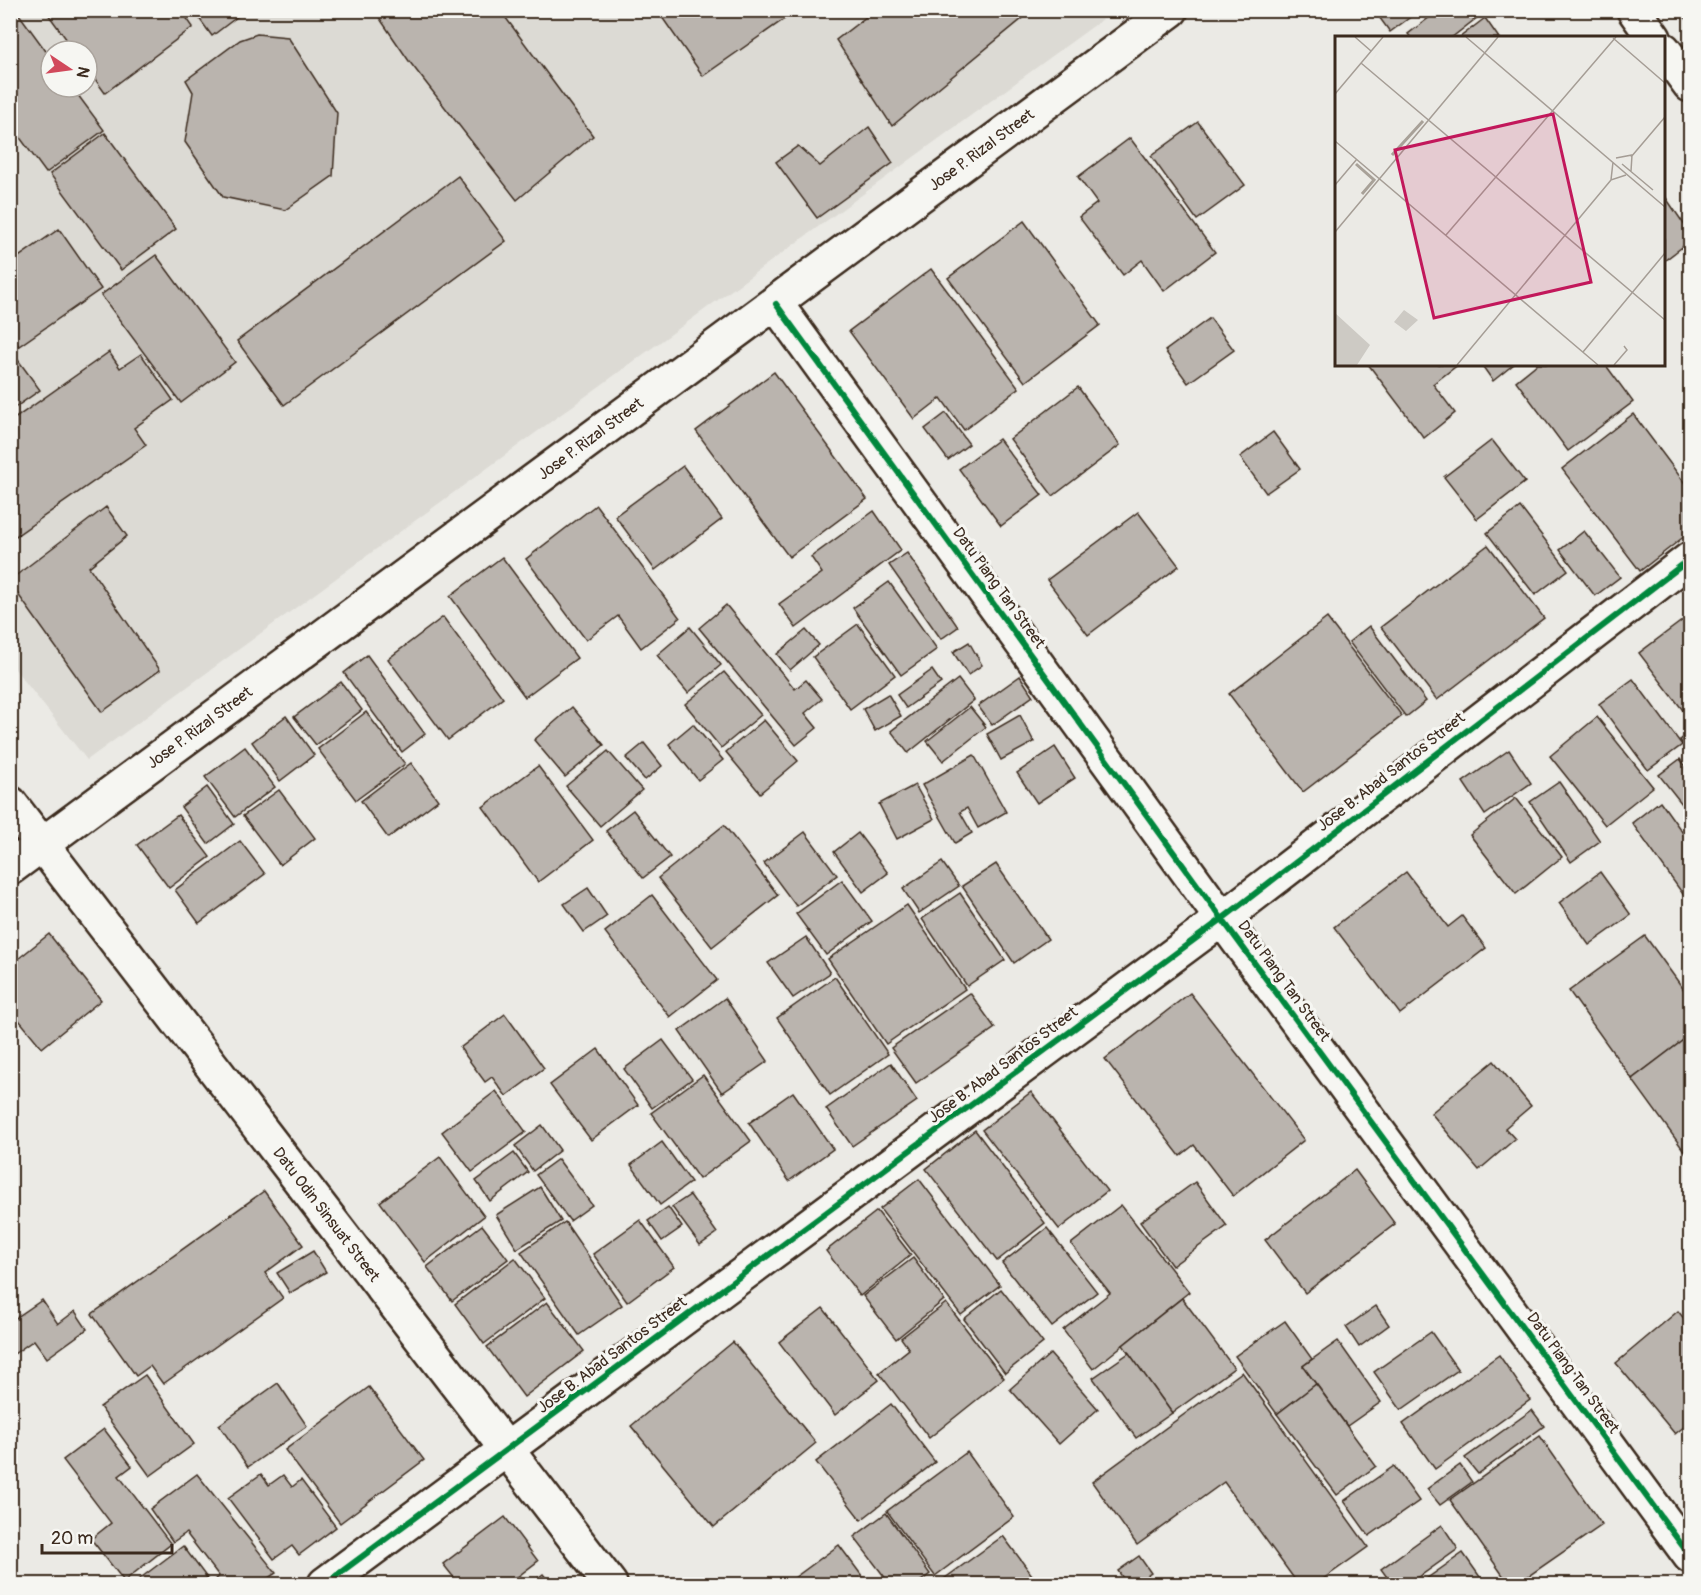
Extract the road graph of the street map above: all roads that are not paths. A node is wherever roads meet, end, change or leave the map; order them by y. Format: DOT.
graph roads {
  1 [pos="1171,10"];
  2 [pos="1634,10"];
  3 [pos="1653,36"];
  4 [pos="1665,51"];
  5 [pos="1690,85"];
  6 [pos="776,304"];
  7 [pos="1690,559"];
  8 [pos="10,803"];
  9 [pos="41,845"];
  10 [pos="10,868"];
  11 [pos="1222,919"];
  12 [pos="507,1450"];
  13 [pos="1690,1556"];
  14 [pos="325,1584"];
  15 [pos="610,1584"];
  1 -- 6 [label="street, Jose P. Rizal Street"];
  2 -- 3 [label="street"];
  4 -- 5 [label="street"];
  6 -- 9 [label="street, Jose P. Rizal Street"];
  6 -- 11 [label="street, Datu Piang Tan Street"];
  7 -- 11 [label="street, Jose B. Abad Santos Street"];
  8 -- 9 [label="street, Datu Odin Sinsuat Street"];
  9 -- 10 [label="street, Jose P. Rizal Street"];
  9 -- 12 [label="street, Datu Odin Sinsuat Street"];
  11 -- 12 [label="street, Jose B. Abad Santos Street"];
  11 -- 13 [label="street, Datu Piang Tan Street"];
  12 -- 14 [label="street, Jose B. Abad Santos Street"];
  12 -- 15 [label="street, Datu Odin Sinsuat Street"];
}
